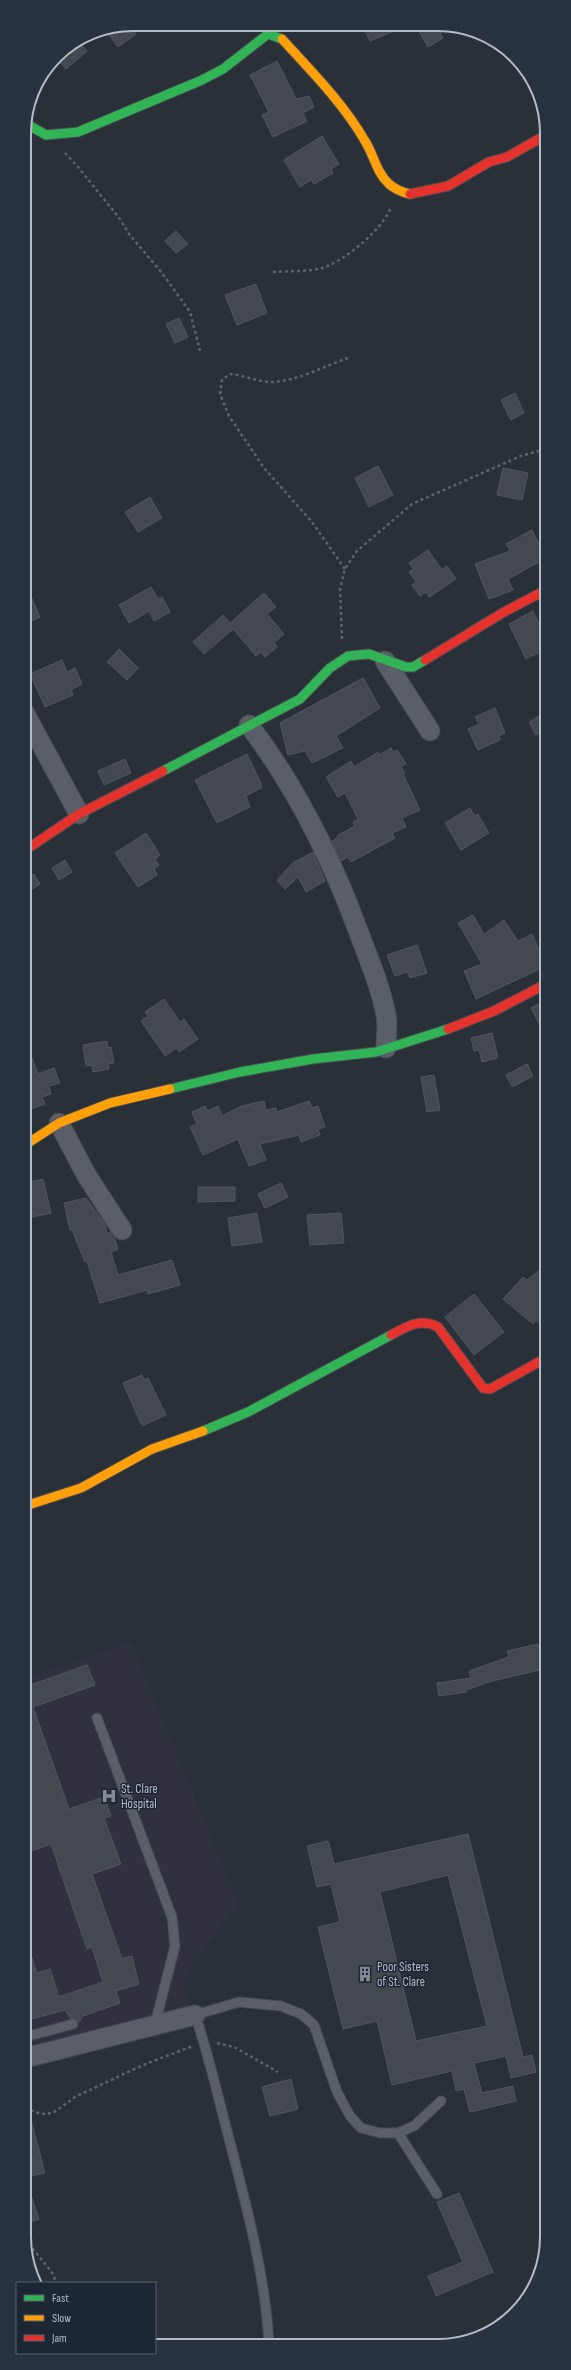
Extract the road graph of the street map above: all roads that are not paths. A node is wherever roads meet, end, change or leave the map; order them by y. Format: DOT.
graph roads {
  1 [pos="31,126"];
  2 [pos="540,138"];
  3 [pos="540,593"];
  4 [pos="385,661"];
  5 [pos="31,725"];
  6 [pos="249,725"];
  7 [pos="430,731"];
  8 [pos="79,814"];
  9 [pos="31,845"];
  10 [pos="540,987"];
  11 [pos="386,1048"];
  12 [pos="59,1123"];
  13 [pos="31,1141"];
  14 [pos="122,1230"];
  15 [pos="540,1361"];
  16 [pos="31,1504"];
  17 [pos="97,1718"];
  18 [pos="195,2015"];
  19 [pos="73,2024"];
  20 [pos="155,2024"];
  21 [pos="31,2035"];
  22 [pos="31,2053"];
  23 [pos="441,2101"];
  24 [pos="398,2133"];
  25 [pos="436,2194"];
  26 [pos="268,2339"];
  1 -- 2 [label="street"];
  3 -- 4 [label="street"];
  4 -- 6 [label="street"];
  4 -- 7 [label="street"];
  5 -- 8 [label="street"];
  6 -- 8 [label="street"];
  6 -- 11 [label="street"];
  8 -- 9 [label="street"];
  10 -- 11 [label="street"];
  11 -- 12 [label="street"];
  12 -- 13 [label="street"];
  12 -- 14 [label="street"];
  15 -- 16 [label="street"];
  17 -- 20 [label="lane"];
  18 -- 20 [label="street"];
  18 -- 24 [label="lane"];
  18 -- 26 [label="lane"];
  19 -- 21 [label="lane"];
  20 -- 22 [label="street"];
  23 -- 24 [label="lane"];
  24 -- 25 [label="lane"];
}
